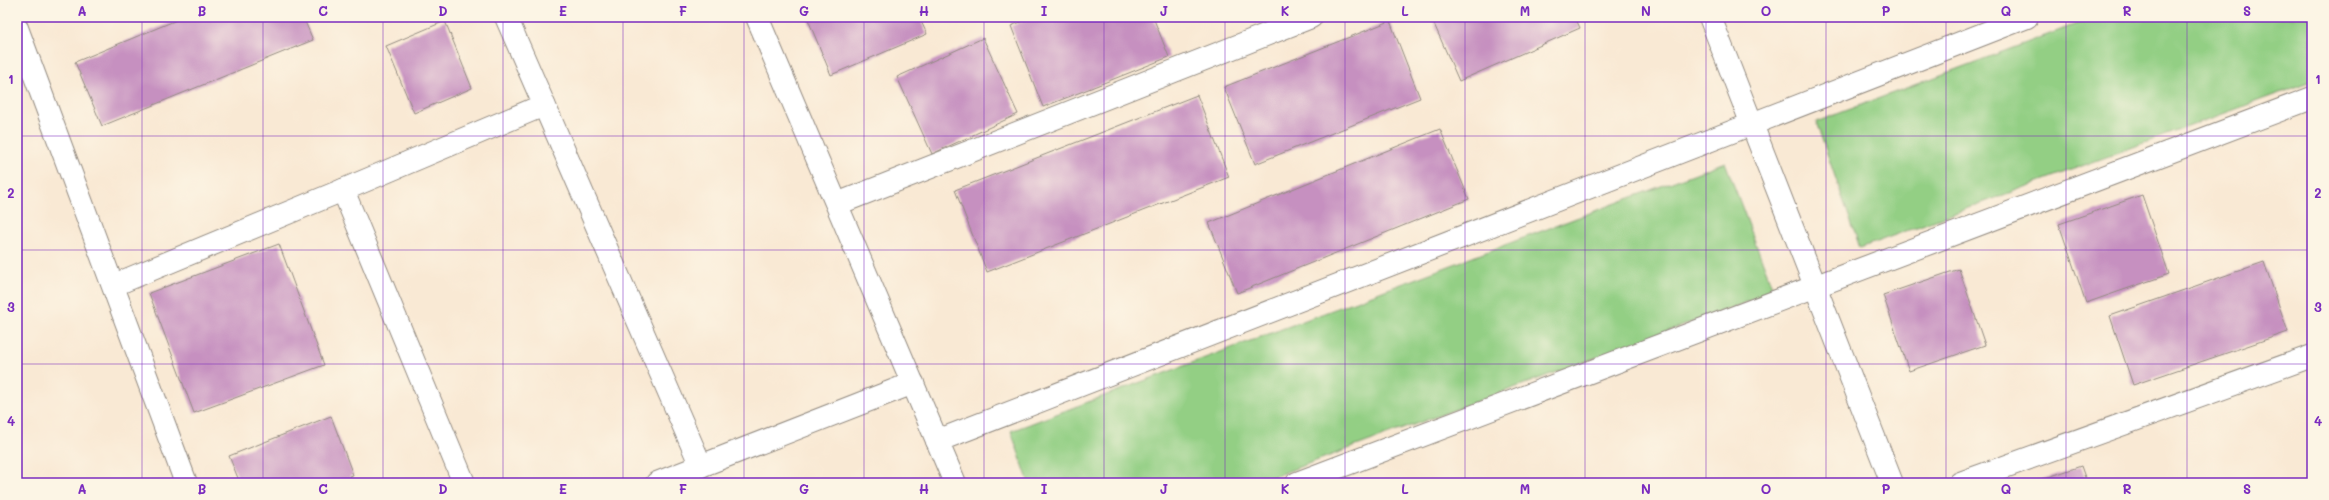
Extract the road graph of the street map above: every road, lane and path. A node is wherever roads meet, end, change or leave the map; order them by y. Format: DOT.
graph roads {
  1 [pos="506,17"];
  2 [pos="757,17"];
  3 [pos="1311,17"];
  4 [pos="1710,17"];
  5 [pos="2027,17"];
  6 [pos="17,28"];
  7 [pos="2312,98"];
  8 [pos="544,105"];
  9 [pos="1751,123"];
  10 [pos="343,190"];
  11 [pos="837,204"];
  12 [pos="114,286"];
  13 [pos="1815,287"];
  14 [pos="2312,356"];
  15 [pos="913,383"];
  16 [pos="937,441"];
  17 [pos="701,466"];
  18 [pos="186,483"];
  19 [pos="464,483"];
  20 [pos="657,483"];
  21 [pos="955,483"];
  22 [pos="1297,483"];
  23 [pos="1892,483"];
  24 [pos="1960,483"];
  1 -- 8 [label="street"];
  2 -- 11 [label="street"];
  3 -- 11 [label="street"];
  4 -- 9 [label="street"];
  5 -- 9 [label="street"];
  6 -- 12 [label="street"];
  7 -- 13 [label="street"];
  8 -- 10 [label="street"];
  8 -- 17 [label="street"];
  9 -- 13 [label="street"];
  9 -- 16 [label="street"];
  10 -- 12 [label="street"];
  10 -- 19 [label="street"];
  11 -- 15 [label="street"];
  12 -- 18 [label="street"];
  13 -- 22 [label="street"];
  13 -- 23 [label="street"];
  14 -- 24 [label="street"];
  15 -- 16 [label="street"];
  15 -- 17 [label="street"];
  16 -- 21 [label="street"];
  17 -- 20 [label="street"];
}
